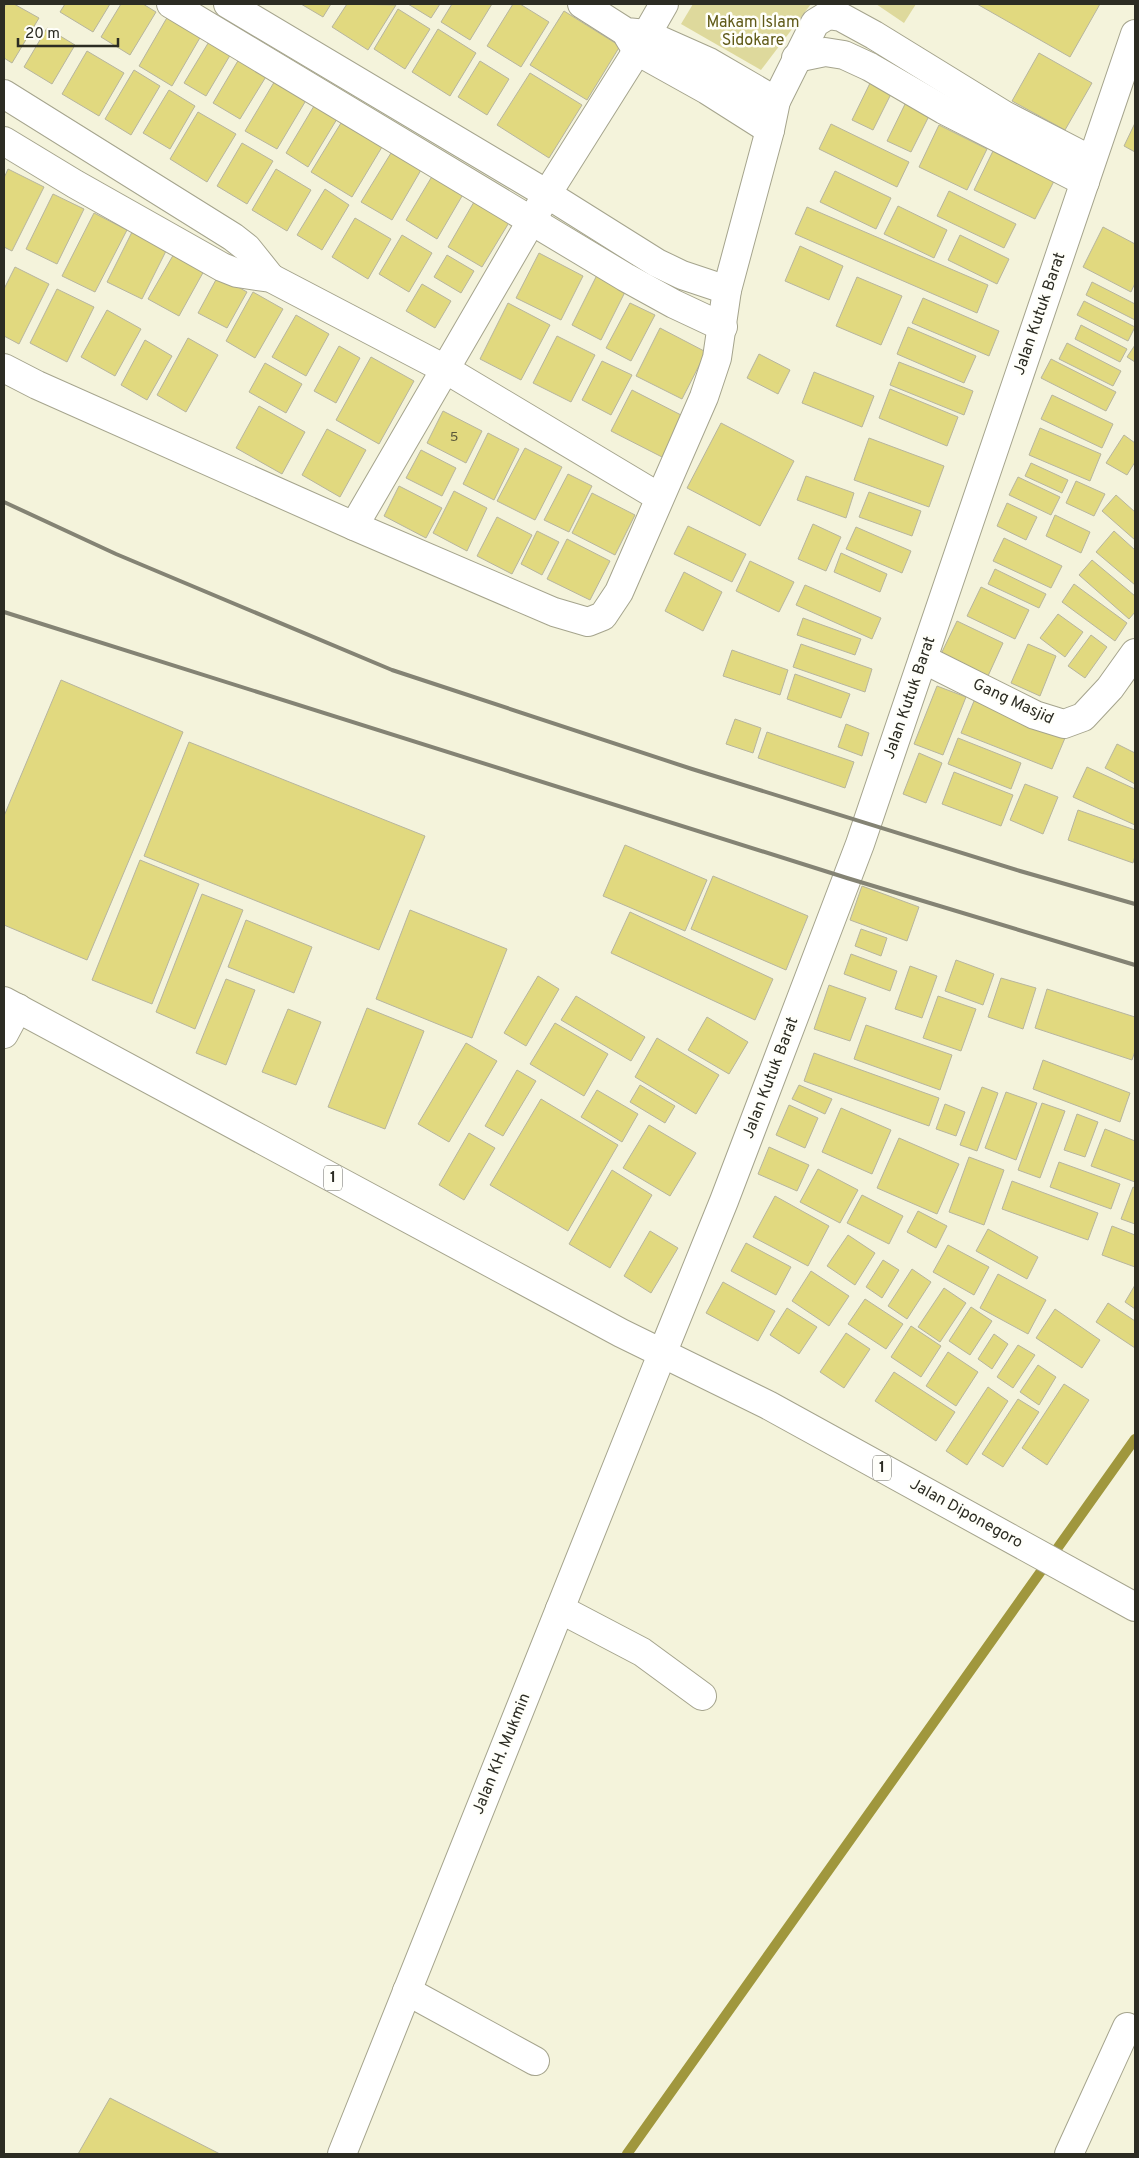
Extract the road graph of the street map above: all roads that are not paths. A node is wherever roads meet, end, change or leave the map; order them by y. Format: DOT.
graph roads {
  1 [pos="170,4"];
  2 [pos="228,4"];
  3 [pos="582,4"];
  4 [pos="664,4"];
  5 [pos="1135,34"];
  6 [pos="637,39"];
  7 [pos="290,42"];
  8 [pos="796,58"];
  9 [pos="324,60"];
  10 [pos="273,67"];
  11 [pos="307,86"];
  12 [pos="4,94"];
  13 [pos="776,101"];
  14 [pos="770,130"];
  15 [pos="4,141"];
  16 [pos="1088,171"];
  17 [pos="547,194"];
  18 [pos="532,221"];
  19 [pos="271,278"];
  20 [pos="727,290"];
  21 [pos="723,327"];
  22 [pos="4,368"];
  23 [pos="445,369"];
  24 [pos="660,497"];
  25 [pos="354,526"];
  26 [pos="1135,653"];
  27 [pos="923,658"];
  28 [pos="11,1004"];
  29 [pos="4,1034"];
  30 [pos="662,1354"];
  31 [pos="1133,1606"];
  32 [pos="560,1608"];
  33 [pos="702,1696"];
  34 [pos="408,1991"];
  35 [pos="1127,2027"];
  36 [pos="534,2061"];
  37 [pos="342,2154"];
  38 [pos="1069,2154"];
  1 -- 10 [label="main road"];
  2 -- 7 [label="main road"];
  3 -- 6 [label="main road"];
  4 -- 6 [label="main road"];
  5 -- 16 [label="main road, Jalan Kutuk Barat"];
  6 -- 13 [label="main road"];
  6 -- 14 [label="main road"];
  6 -- 17 [label="main road"];
  7 -- 9 [label="main road"];
  7 -- 10 [label="main road"];
  8 -- 13 [label="main road"];
  8 -- 16 [label="main road"];
  8 -- 16 [label="main road"];
  9 -- 11 [label="main road"];
  9 -- 17 [label="main road"];
  10 -- 11 [label="main road"];
  11 -- 18 [label="main road"];
  12 -- 19 [label="main road"];
  13 -- 14 [label="main road"];
  14 -- 20 [label="main road"];
  15 -- 19 [label="main road"];
  16 -- 27 [label="main road, Jalan Kutuk Barat"];
  17 -- 18 [label="main road"];
  17 -- 20 [label="main road"];
  18 -- 21 [label="main road"];
  18 -- 23 [label="main road"];
  19 -- 23 [label="main road"];
  20 -- 21 [label="main road"];
  21 -- 24 [label="main road"];
  22 -- 25 [label="main road"];
  23 -- 24 [label="main road"];
  23 -- 25 [label="main road"];
  24 -- 25 [label="main road"];
  26 -- 27 [label="main road, Gang Masjid"];
  27 -- 30 [label="main road, Jalan Kutuk Barat"];
  28 -- 29 [label="main road"];
  28 -- 30 [label="main road, 1"];
  30 -- 31 [label="main road, Jalan Diponegoro / 1"];
  30 -- 32 [label="main road, Jalan KH. Mukmin"];
  32 -- 33 [label="main road"];
  32 -- 34 [label="main road, Jalan KH. Mukmin"];
  34 -- 36 [label="main road"];
  34 -- 37 [label="main road, Jalan KH. Mukmin"];
  35 -- 38 [label="main road"];
}
